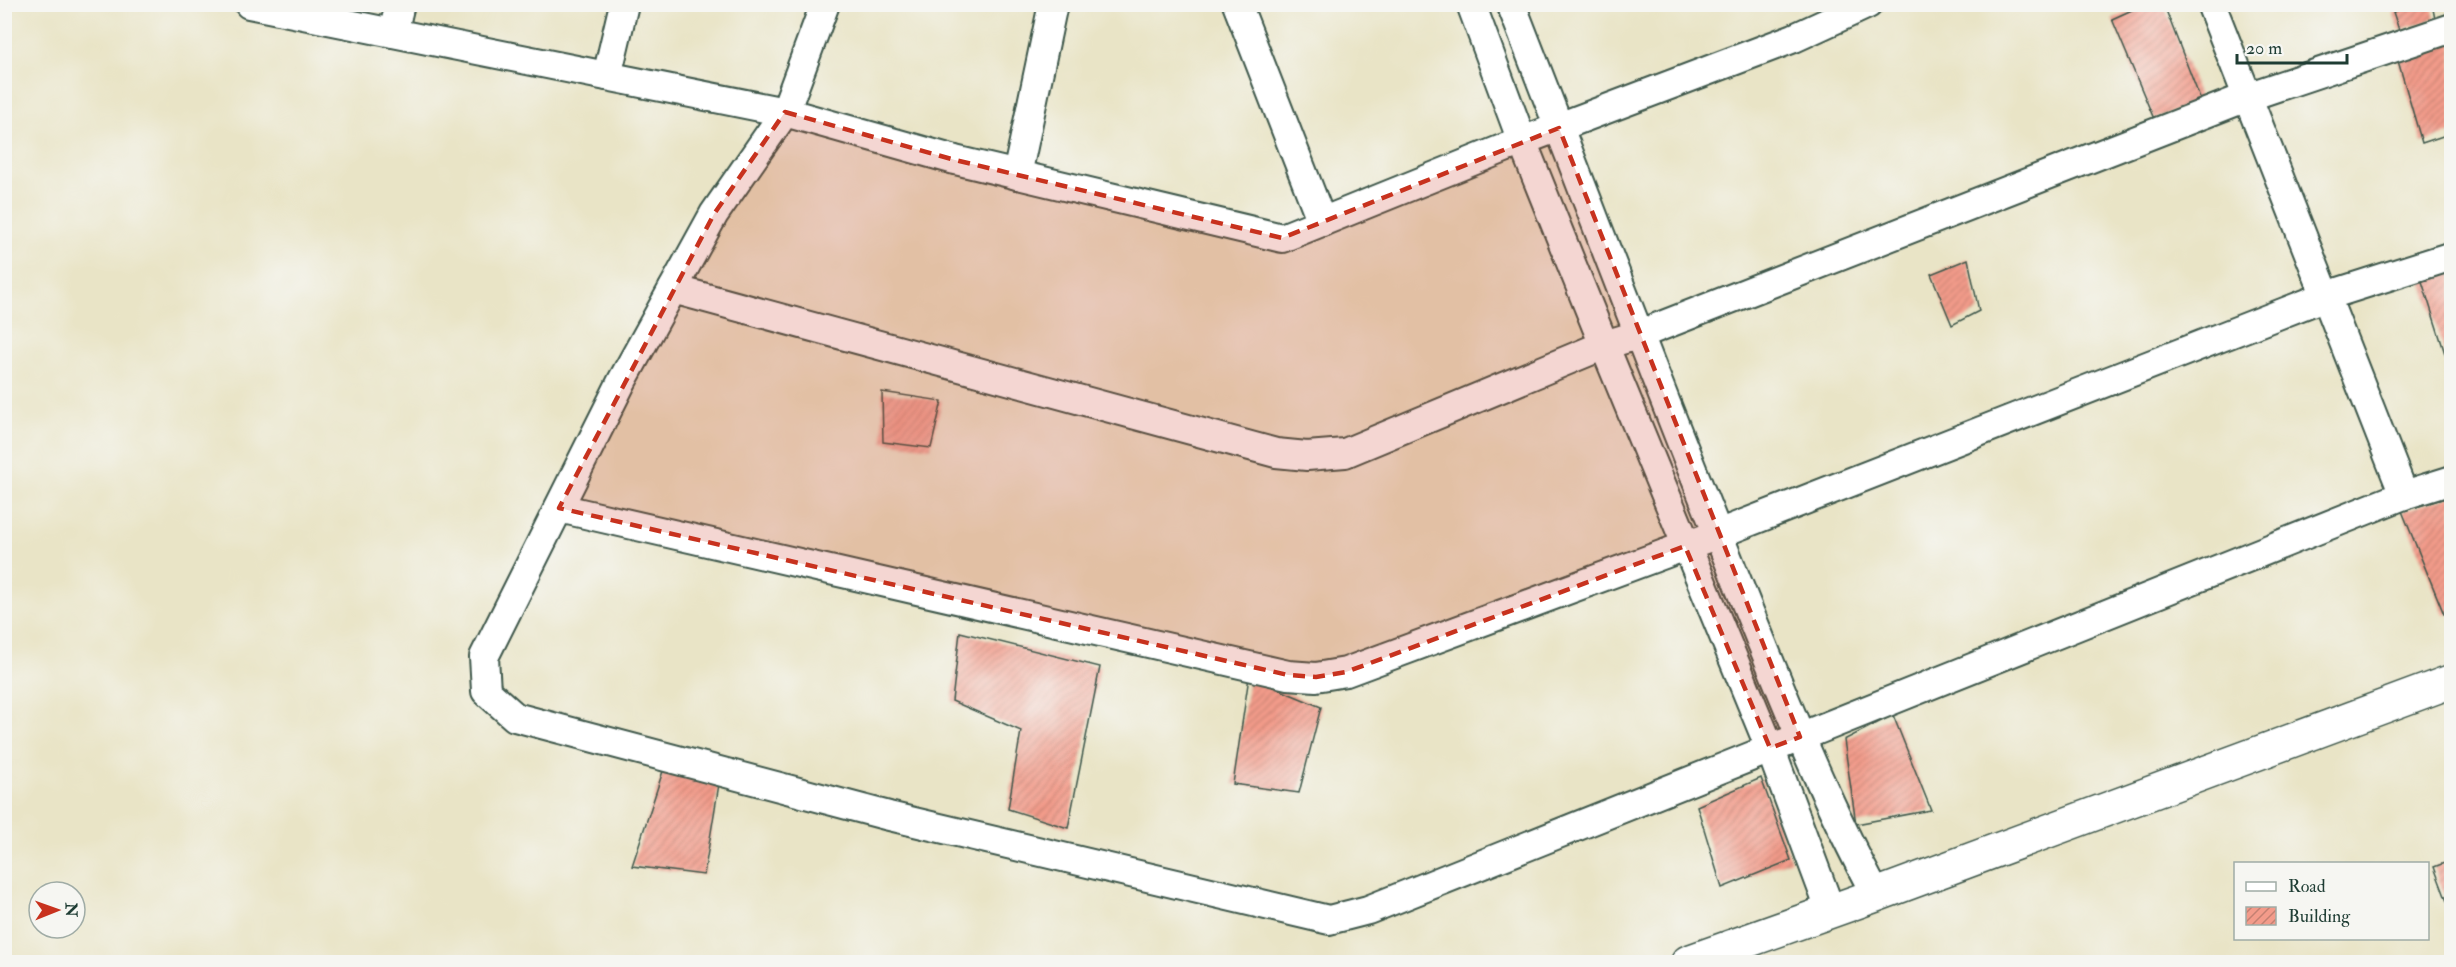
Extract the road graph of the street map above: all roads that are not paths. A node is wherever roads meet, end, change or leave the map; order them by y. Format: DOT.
graph roads {
  1 [pos="249,4"];
  2 [pos="400,4"];
  3 [pos="624,4"];
  4 [pos="825,4"];
  5 [pos="1053,4"];
  6 [pos="1237,4"];
  7 [pos="1471,4"];
  8 [pos="1511,4"];
  9 [pos="1868,4"];
  10 [pos="2211,4"];
  11 [pos="2451,28"];
  12 [pos="393,33"];
  13 [pos="607,76"];
  14 [pos="2247,96"];
  15 [pos="785,112"];
  16 [pos="1559,128"];
  17 [pos="1522,141"];
  18 [pos="1017,175"];
  19 [pos="1322,222"];
  20 [pos="2451,256"];
  21 [pos="673,289"];
  22 [pos="2326,296"];
  23 [pos="1638,335"];
  24 [pos="1604,345"];
  25 [pos="2451,480"];
  26 [pos="2404,495"];
  27 [pos="559,508"];
  28 [pos="1718,534"];
  29 [pos="1685,546"];
  30 [pos="2451,681"];
  31 [pos="1800,737"];
  32 [pos="1770,747"];
  33 [pos="1876,895"];
  34 [pos="1831,912"];
  35 [pos="1688,963"];
  1 -- 12 [label="street"];
  2 -- 12 [label="street"];
  3 -- 13 [label="street"];
  4 -- 15 [label="street"];
  5 -- 18 [label="street"];
  6 -- 19 [label="street"];
  7 -- 17 [label="street"];
  8 -- 16 [label="street"];
  9 -- 16 [label="street"];
  10 -- 14 [label="street"];
  11 -- 14 [label="street"];
  12 -- 13 [label="street"];
  13 -- 15 [label="street"];
  14 -- 22 [label="street"];
  14 -- 23 [label="street"];
  15 -- 18 [label="street"];
  15 -- 21 [label="street"];
  16 -- 17 [label="street"];
  16 -- 23 [label="street"];
  17 -- 19 [label="street"];
  17 -- 24 [label="street"];
  18 -- 19 [label="street"];
  20 -- 22 [label="street"];
  21 -- 24 [label="street"];
  21 -- 27 [label="street"];
  22 -- 26 [label="street"];
  22 -- 28 [label="street"];
  23 -- 24 [label="street"];
  23 -- 28 [label="street"];
  24 -- 29 [label="street"];
  25 -- 26 [label="street"];
  26 -- 31 [label="street"];
  27 -- 29 [label="street"];
  27 -- 32 [label="street"];
  28 -- 29 [label="street"];
  28 -- 31 [label="street"];
  29 -- 32 [label="street"];
  30 -- 33 [label="main road"];
  31 -- 32 [label="street"];
  31 -- 33 [label="street"];
  32 -- 34 [label="street"];
  33 -- 34 [label="main road"];
  34 -- 35 [label="main road"];
}
